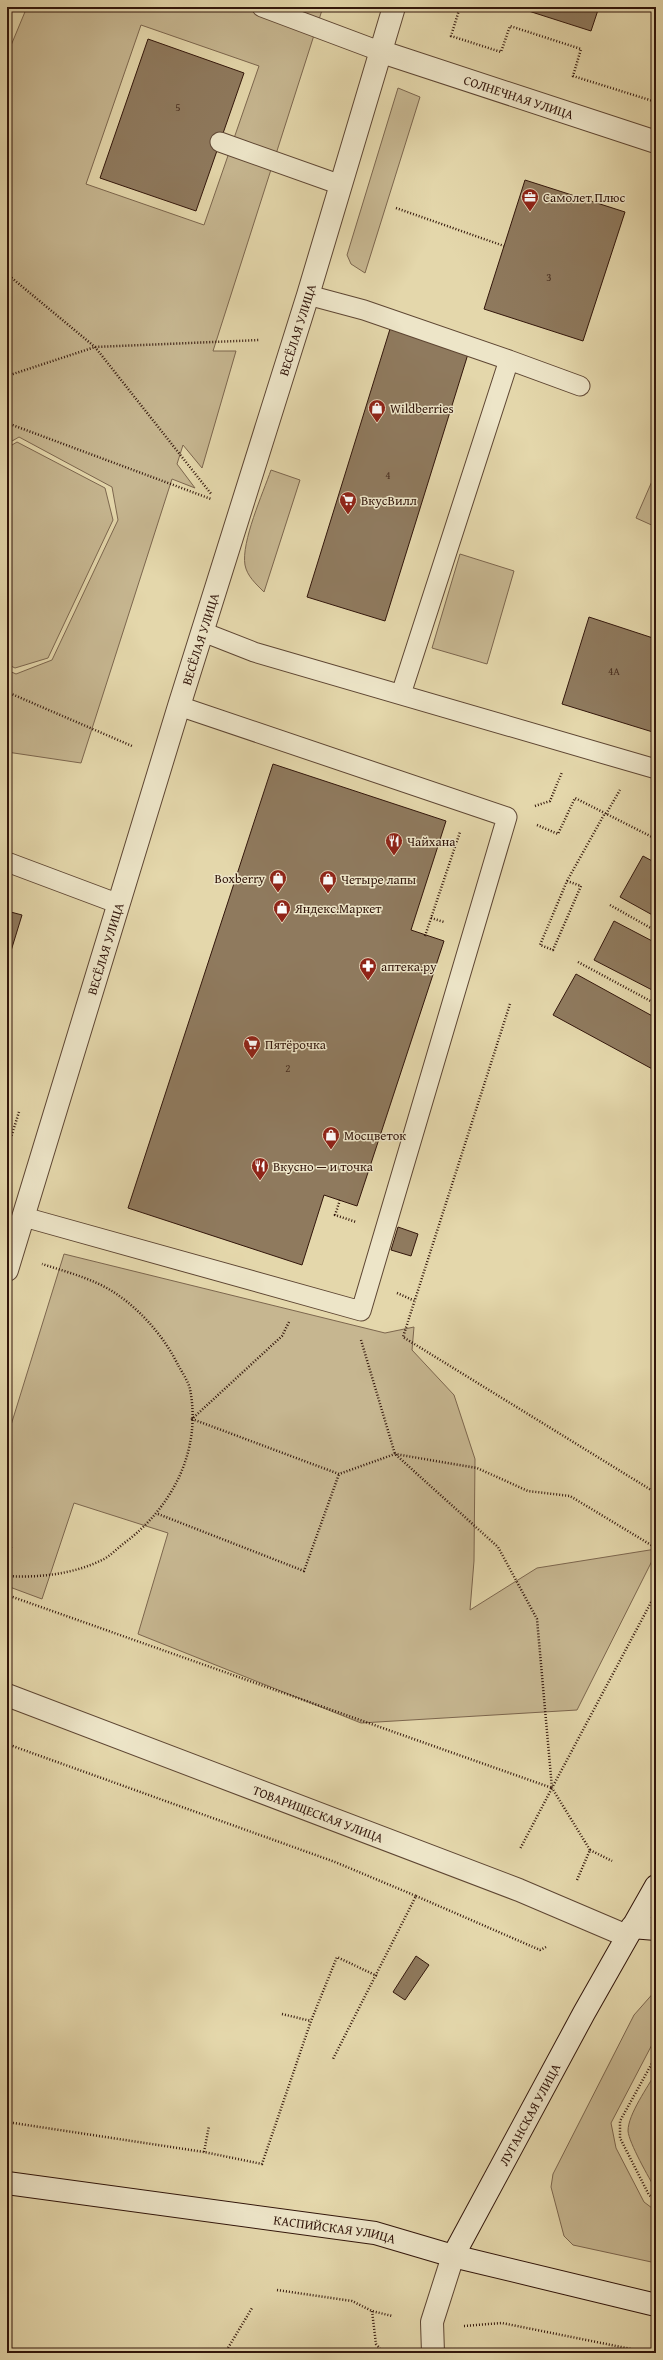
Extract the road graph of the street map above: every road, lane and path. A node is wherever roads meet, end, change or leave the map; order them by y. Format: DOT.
graph roads {
  1 [pos="262,7"];
  2 [pos="394,7"];
  3 [pos="456,7"];
  4 [pos="460,7"];
  5 [pos="458,11"];
  6 [pos="382,52"];
  7 [pos="656,102"];
  8 [pos="220,142"];
  9 [pos="656,142"];
  10 [pos="341,185"];
  11 [pos="396,208"];
  12 [pos="504,246"];
  13 [pos="7,274"];
  14 [pos="308,295"];
  15 [pos="265,340"];
  16 [pos="95,347"];
  17 [pos="509,360"];
  18 [pos="7,376"];
  19 [pos="580,386"];
  20 [pos="7,423"];
  21 [pos="203,632"];
  22 [pos="7,692"];
  23 [pos="401,694"];
  24 [pos="179,706"];
  25 [pos="137,748"];
  26 [pos="563,769"];
  27 [pos="656,769"];
  28 [pos="620,789"];
  29 [pos="605,813"];
  30 [pos="510,815"];
  31 [pos="461,827"];
  32 [pos="656,839"];
  33 [pos="7,862"];
  34 [pos="568,881"];
  35 [pos="119,904"];
  36 [pos="610,905"];
  37 [pos="656,930"];
  38 [pos="426,936"];
  39 [pos="578,962"];
  40 [pos="510,1004"];
  41 [pos="656,1004"];
  42 [pos="340,1200"];
  43 [pos="24,1217"];
  44 [pos="361,1224"];
  45 [pos="42,1264"];
  46 [pos="7,1270"];
  47 [pos="301,1295"];
  48 [pos="351,1308"];
  49 [pos="192,1419"];
  50 [pos="395,1454"];
  51 [pos="340,1474"];
  52 [pos="656,1493"];
  53 [pos="158,1514"];
  54 [pos="656,1548"];
  55 [pos="7,1576"];
  56 [pos="656,1593"];
  57 [pos="7,1595"];
  58 [pos="7,1695"];
  59 [pos="7,1744"];
  60 [pos="552,1788"];
  61 [pos="520,1849"];
  62 [pos="590,1850"];
  63 [pos="612,1861"];
  64 [pos="576,1882"];
  65 [pos="656,1886"];
  66 [pos="416,1896"];
  67 [pos="656,1929"];
  68 [pos="630,1932"];
  69 [pos="546,1947"];
  70 [pos="377,1976"];
  71 [pos="282,2014"];
  72 [pos="311,2022"];
  73 [pos="656,2056"];
  74 [pos="333,2059"];
  75 [pos="7,2122"];
  76 [pos="209,2126"];
  77 [pos="204,2152"];
  78 [pos="7,2183"];
  79 [pos="656,2200"];
  80 [pos="454,2256"];
  81 [pos="277,2290"];
  82 [pos="656,2305"];
  83 [pos="252,2308"];
  84 [pos="372,2311"];
  85 [pos="392,2316"];
  86 [pos="462,2326"];
  87 [pos="225,2353"];
  88 [pos="384,2353"];
  89 [pos="433,2353"];
  90 [pos="651,2353"];
  1 -- 6 [label="lane"];
  2 -- 6 [label="street, ВЕСЁЛАЯ УЛИЦА"];
  3 -- 5 [label="path"];
  4 -- 5 [label="path"];
  5 -- 7 [label="path"];
  6 -- 9 [label="street, СОЛНЕЧНАЯ УЛИЦА"];
  6 -- 10 [label="street, ВЕСЁЛАЯ УЛИЦА"];
  8 -- 10 [label="lane"];
  10 -- 14 [label="street, ВЕСЁЛАЯ УЛИЦА"];
  11 -- 12 [label="path"];
  13 -- 16 [label="path"];
  14 -- 17 [label="lane"];
  14 -- 21 [label="street, ВЕСЁЛАЯ УЛИЦА"];
  15 -- 16 [label="path"];
  16 -- 18 [label="path"];
  16 -- 20 [label="path"];
  17 -- 19 [label="lane"];
  17 -- 23 [label="lane"];
  21 -- 23 [label="lane"];
  21 -- 24 [label="street, ВЕСЁЛАЯ УЛИЦА"];
  22 -- 25 [label="path"];
  23 -- 27 [label="lane"];
  24 -- 30 [label="lane"];
  24 -- 35 [label="street, ВЕСЁЛАЯ УЛИЦА"];
  26 -- 30 [label="path"];
  28 -- 29 [label="path"];
  29 -- 30 [label="path"];
  29 -- 32 [label="path"];
  29 -- 34 [label="path"];
  30 -- 48 [label="lane"];
  31 -- 38 [label="path"];
  33 -- 35 [label="lane"];
  34 -- 34 [label="path"];
  35 -- 43 [label="street, ВЕСЁЛАЯ УЛИЦА"];
  36 -- 37 [label="path"];
  39 -- 41 [label="path"];
  40 -- 52 [label="path"];
  42 -- 44 [label="path"];
  43 -- 46 [label="street, ВЕСЁЛАЯ УЛИЦА"];
  43 -- 47 [label="lane"];
  45 -- 49 [label="path"];
  47 -- 48 [label="lane"];
  47 -- 49 [label="path"];
  48 -- 50 [label="path"];
  49 -- 51 [label="path"];
  49 -- 53 [label="path"];
  50 -- 51 [label="path"];
  50 -- 54 [label="path"];
  50 -- 60 [label="path"];
  51 -- 53 [label="path"];
  53 -- 55 [label="path"];
  56 -- 60 [label="path"];
  57 -- 60 [label="path"];
  58 -- 68 [label="street, ТОВАРИЩЕСКАЯ УЛИЦА"];
  59 -- 66 [label="path"];
  60 -- 61 [label="path"];
  60 -- 62 [label="path"];
  62 -- 63 [label="path"];
  62 -- 64 [label="path"];
  65 -- 68 [label="street, ЛУГАНСКАЯ УЛИЦА"];
  66 -- 69 [label="path"];
  66 -- 70 [label="path"];
  67 -- 68 [label="street"];
  68 -- 80 [label="street, ЛУГАНСКАЯ УЛИЦА"];
  70 -- 72 [label="path"];
  70 -- 74 [label="path"];
  71 -- 72 [label="path"];
  72 -- 77 [label="path"];
  73 -- 79 [label="path"];
  75 -- 77 [label="path"];
  76 -- 77 [label="path"];
  78 -- 80 [label="street, КАСПИЙСКАЯ УЛИЦА"];
  80 -- 82 [label="street, КАСПИЙСКАЯ УЛИЦА"];
  80 -- 89 [label="street, ЛУГАНСКАЯ УЛИЦА"];
  81 -- 84 [label="path"];
  83 -- 87 [label="path"];
  84 -- 85 [label="path"];
  84 -- 88 [label="path"];
  86 -- 90 [label="path"];
}
